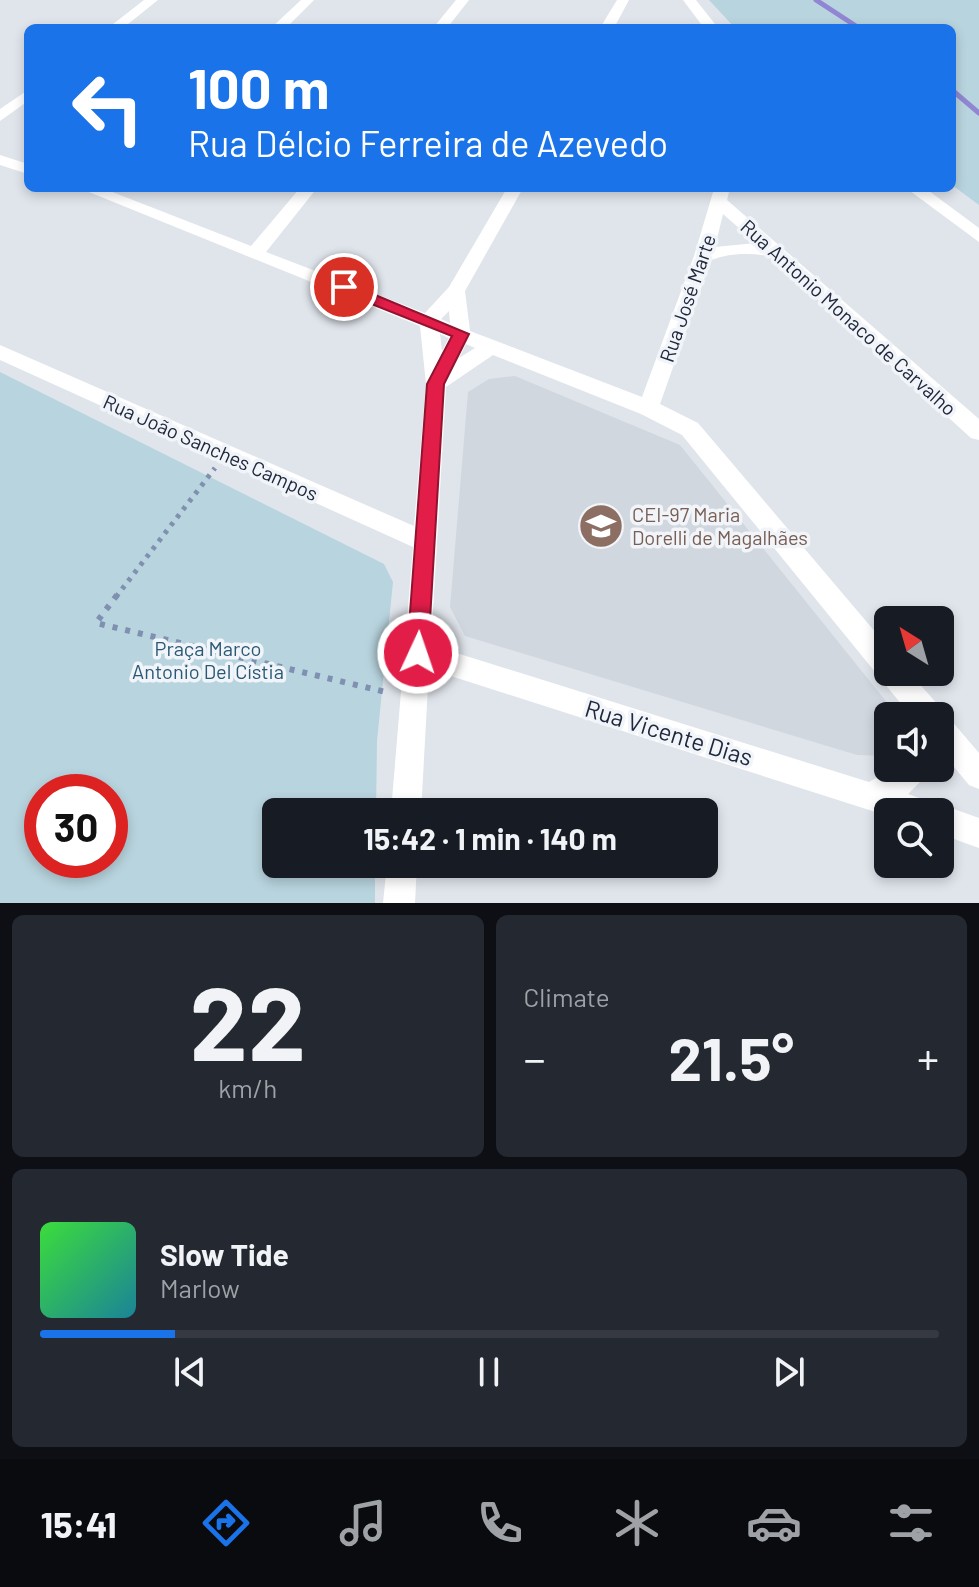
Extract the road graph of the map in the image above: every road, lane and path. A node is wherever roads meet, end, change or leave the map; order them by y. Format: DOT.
graph roads {
  1 [pos="152,0"];
  2 [pos="308,0"];
  3 [pos="463,0"];
  4 [pos="623,0"];
  5 [pos="689,0"];
  6 [pos="120,24"];
  7 [pos="282,24"];
  8 [pos="443,24"];
  9 [pos="609,24"];
  10 [pos="708,24"];
  11 [pos="24,97"];
  12 [pos="0,116"];
  13 [pos="0,160"];
  14 [pos="24,168"];
  15 [pos="106,192"];
  16 [pos="306,192"];
  17 [pos="513,192"];
  18 [pos="919,192"];
  19 [pos="721,195"];
  20 [pos="979,236"];
  21 [pos="256,252"];
  22 [pos="779,252"];
  23 [pos="703,256"];
  24 [pos="456,291"];
  25 [pos="403,310"];
  26 [pos="429,321"];
  27 [pos="461,334"];
  28 [pos="492,346"];
  29 [pos="0,352"];
  30 [pos="436,384"];
  31 [pos="648,408"];
  32 [pos="979,432"];
  33 [pos="225,454"];
  34 [pos="423,541"];
  35 [pos="874,650"];
  36 [pos="418,653"];
  37 [pos="903,686"];
  38 [pos="415,698"];
  39 [pos="916,702"];
  40 [pos="954,746"];
  41 [pos="979,775"];
  42 [pos="899,782"];
  43 [pos="872,795"];
  44 [pos="407,798"];
  45 [pos="880,798"];
  46 [pos="954,824"];
  47 [pos="979,833"];
  48 [pos="401,878"];
  49 [pos="399,903"];
  1 -- 6 [label="street"];
  2 -- 7 [label="street"];
  3 -- 8 [label="street"];
  4 -- 9 [label="street"];
  5 -- 10 [label="street"];
  11 -- 12 [label="street"];
  13 -- 14 [label="street"];
  15 -- 21 [label="street"];
  16 -- 21 [label="street"];
  17 -- 24 [label="street"];
  18 -- 20 [label="street"];
  19 -- 22 [label="street, Rua Antonio Monaco de Carvalho"];
  19 -- 23 [label="street, Rua José Marte"];
  21 -- 25 [label="street"];
  22 -- 23 [label="street"];
  22 -- 32 [label="street, Rua Antonio Monaco de Carvalho"];
  23 -- 31 [label="street, Rua José Marte"];
  24 -- 25 [label="street"];
  24 -- 26 [label="street"];
  24 -- 27 [label="street"];
  25 -- 26 [label="street"];
  26 -- 27 [label="street"];
  26 -- 30 [label="street"];
  27 -- 28 [label="street"];
  27 -- 30 [label="street"];
  28 -- 30 [label="street"];
  28 -- 31 [label="street"];
  29 -- 33 [label="street, Rua João Sanches Campos"];
  30 -- 34 [label="street"];
  31 -- 35 [label="street"];
  33 -- 34 [label="street, Rua João Sanches Campos"];
  33 -- 38 [label="path"];
  34 -- 36 [label="street"];
  36 -- 38 [label="street"];
  36 -- 43 [label="street, Rua Vicente Dias"];
  37 -- 39 [label="street"];
  38 -- 44 [label="street"];
  40 -- 41 [label="street"];
  42 -- 43 [label="street"];
  43 -- 45 [label="street, Rua Vicente Dias"];
  46 -- 47 [label="street"];
  48 -- 49 [label="street"];
}
